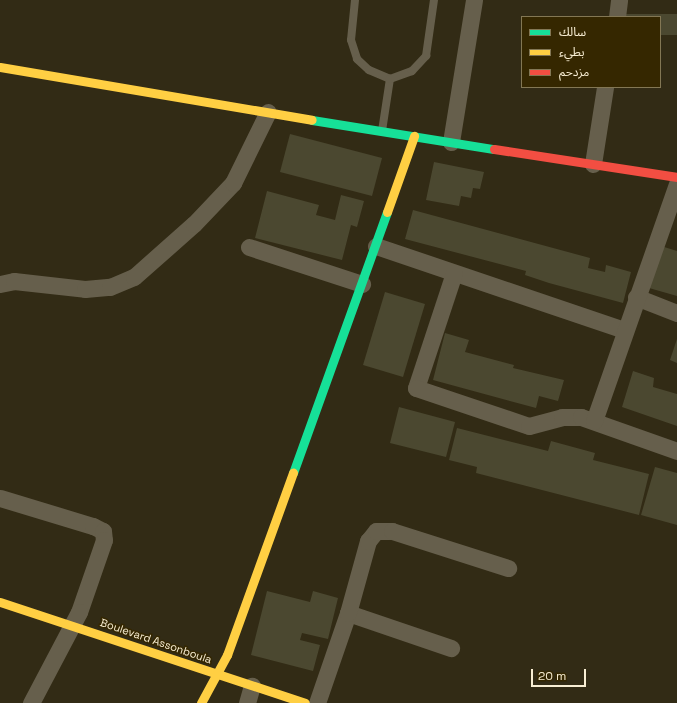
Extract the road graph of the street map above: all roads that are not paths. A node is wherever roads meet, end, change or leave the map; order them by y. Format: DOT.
graph roads {
  1 [pos="355,0"];
  2 [pos="434,0"];
  3 [pos="474,0"];
  4 [pos="619,0"];
  5 [pos="617,16"];
  6 [pos="0,67"];
  7 [pos="390,79"];
  8 [pos="605,88"];
  9 [pos="268,112"];
  10 [pos="382,132"];
  11 [pos="414,136"];
  12 [pos="451,142"];
  13 [pos="593,164"];
  14 [pos="677,177"];
  15 [pos="677,184"];
  16 [pos="376,246"];
  17 [pos="248,247"];
  18 [pos="454,273"];
  19 [pos="0,284"];
  20 [pos="362,284"];
  21 [pos="636,298"];
  22 [pos="677,312"];
  23 [pos="624,330"];
  24 [pos="594,421"];
  25 [pos="677,451"];
  26 [pos="0,498"];
  27 [pos="508,568"];
  28 [pos="0,602"];
  29 [pos="348,614"];
  30 [pos="72,625"];
  31 [pos="451,648"];
  32 [pos="217,675"];
  33 [pos="252,686"];
  34 [pos="31,703"];
  35 [pos="201,703"];
  36 [pos="247,703"];
  37 [pos="305,703"];
  38 [pos="317,703"];
  1 -- 7 [label="lane"];
  2 -- 7 [label="lane"];
  3 -- 12 [label="street"];
  4 -- 5 [label="street"];
  6 -- 9 [label="street"];
  7 -- 10 [label="lane"];
  8 -- 13 [label="street"];
  9 -- 10 [label="street"];
  9 -- 19 [label="street"];
  10 -- 11 [label="street"];
  11 -- 12 [label="street"];
  11 -- 16 [label="street"];
  12 -- 13 [label="street"];
  13 -- 14 [label="street"];
  15 -- 21 [label="street"];
  16 -- 18 [label="street"];
  16 -- 20 [label="street"];
  17 -- 20 [label="street"];
  18 -- 23 [label="street"];
  18 -- 24 [label="street"];
  20 -- 32 [label="street"];
  21 -- 22 [label="street"];
  21 -- 23 [label="street"];
  23 -- 24 [label="street"];
  24 -- 25 [label="street"];
  26 -- 30 [label="street"];
  27 -- 29 [label="street"];
  28 -- 30 [label="street, Boulevard Assonboula"];
  29 -- 31 [label="street"];
  29 -- 38 [label="street"];
  30 -- 32 [label="street, Boulevard Assonboula"];
  30 -- 34 [label="street"];
  32 -- 33 [label="street, Boulevard Assonboula"];
  32 -- 35 [label="street"];
  33 -- 36 [label="street"];
  33 -- 37 [label="street, Boulevard Assonboula"];
}
